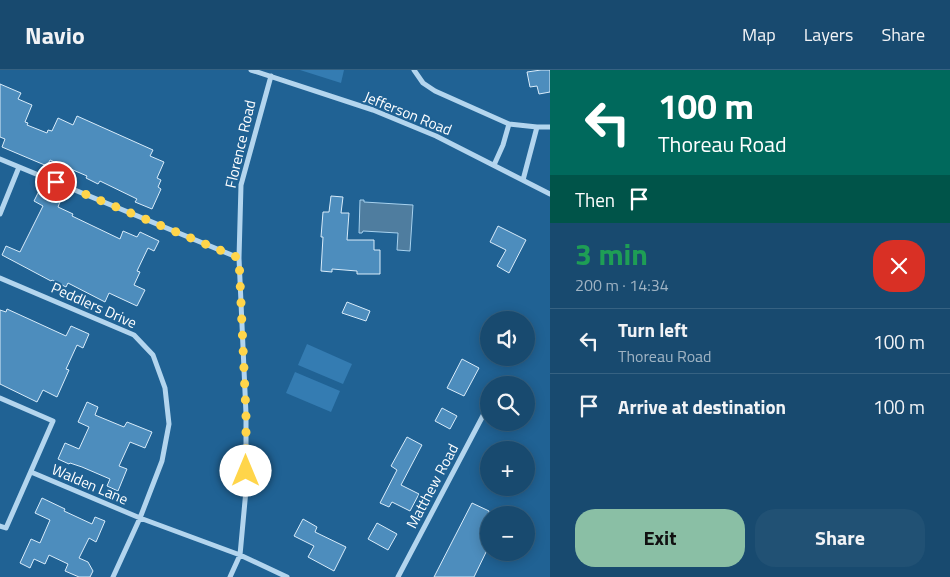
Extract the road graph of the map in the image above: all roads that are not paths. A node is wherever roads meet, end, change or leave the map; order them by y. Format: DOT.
graph roads {
  1 [pos="251,70"];
  2 [pos="414,70"];
  3 [pos="270,76"];
  4 [pos="509,124"];
  5 [pos="537,127"];
  6 [pos="550,127"];
  7 [pos="0,159"];
  8 [pos="494,165"];
  9 [pos="19,168"];
  10 [pos="523,180"];
  11 [pos="550,194"];
  12 [pos="0,214"];
  13 [pos="239,258"];
  14 [pos="0,278"];
  15 [pos="0,398"];
  16 [pos="480,421"];
  17 [pos="31,472"];
  18 [pos="140,518"];
  19 [pos="0,526"];
  20 [pos="240,555"];
  21 [pos="113,577"];
  22 [pos="230,577"];
  23 [pos="287,577"];
  24 [pos="398,577"];
  1 -- 3 [label="street, Jefferson Road"];
  2 -- 4 [label="street"];
  3 -- 8 [label="street, Jefferson Road"];
  3 -- 13 [label="street, Florence Road"];
  4 -- 5 [label="street"];
  4 -- 8 [label="street"];
  5 -- 6 [label="street"];
  5 -- 10 [label="street"];
  7 -- 9 [label="street"];
  8 -- 10 [label="street, Jefferson Road"];
  9 -- 12 [label="street"];
  9 -- 13 [label="street"];
  10 -- 11 [label="street, Jefferson Road"];
  13 -- 20 [label="street, Florence Road"];
  14 -- 18 [label="street, Peddlers Drive"];
  15 -- 17 [label="street"];
  16 -- 24 [label="street, Matthew Road"];
  17 -- 18 [label="street, Walden Lane"];
  17 -- 19 [label="street"];
  18 -- 20 [label="street"];
  18 -- 21 [label="street, Peddlers Drive"];
  20 -- 22 [label="street, Florence Road"];
  20 -- 23 [label="street"];
}
